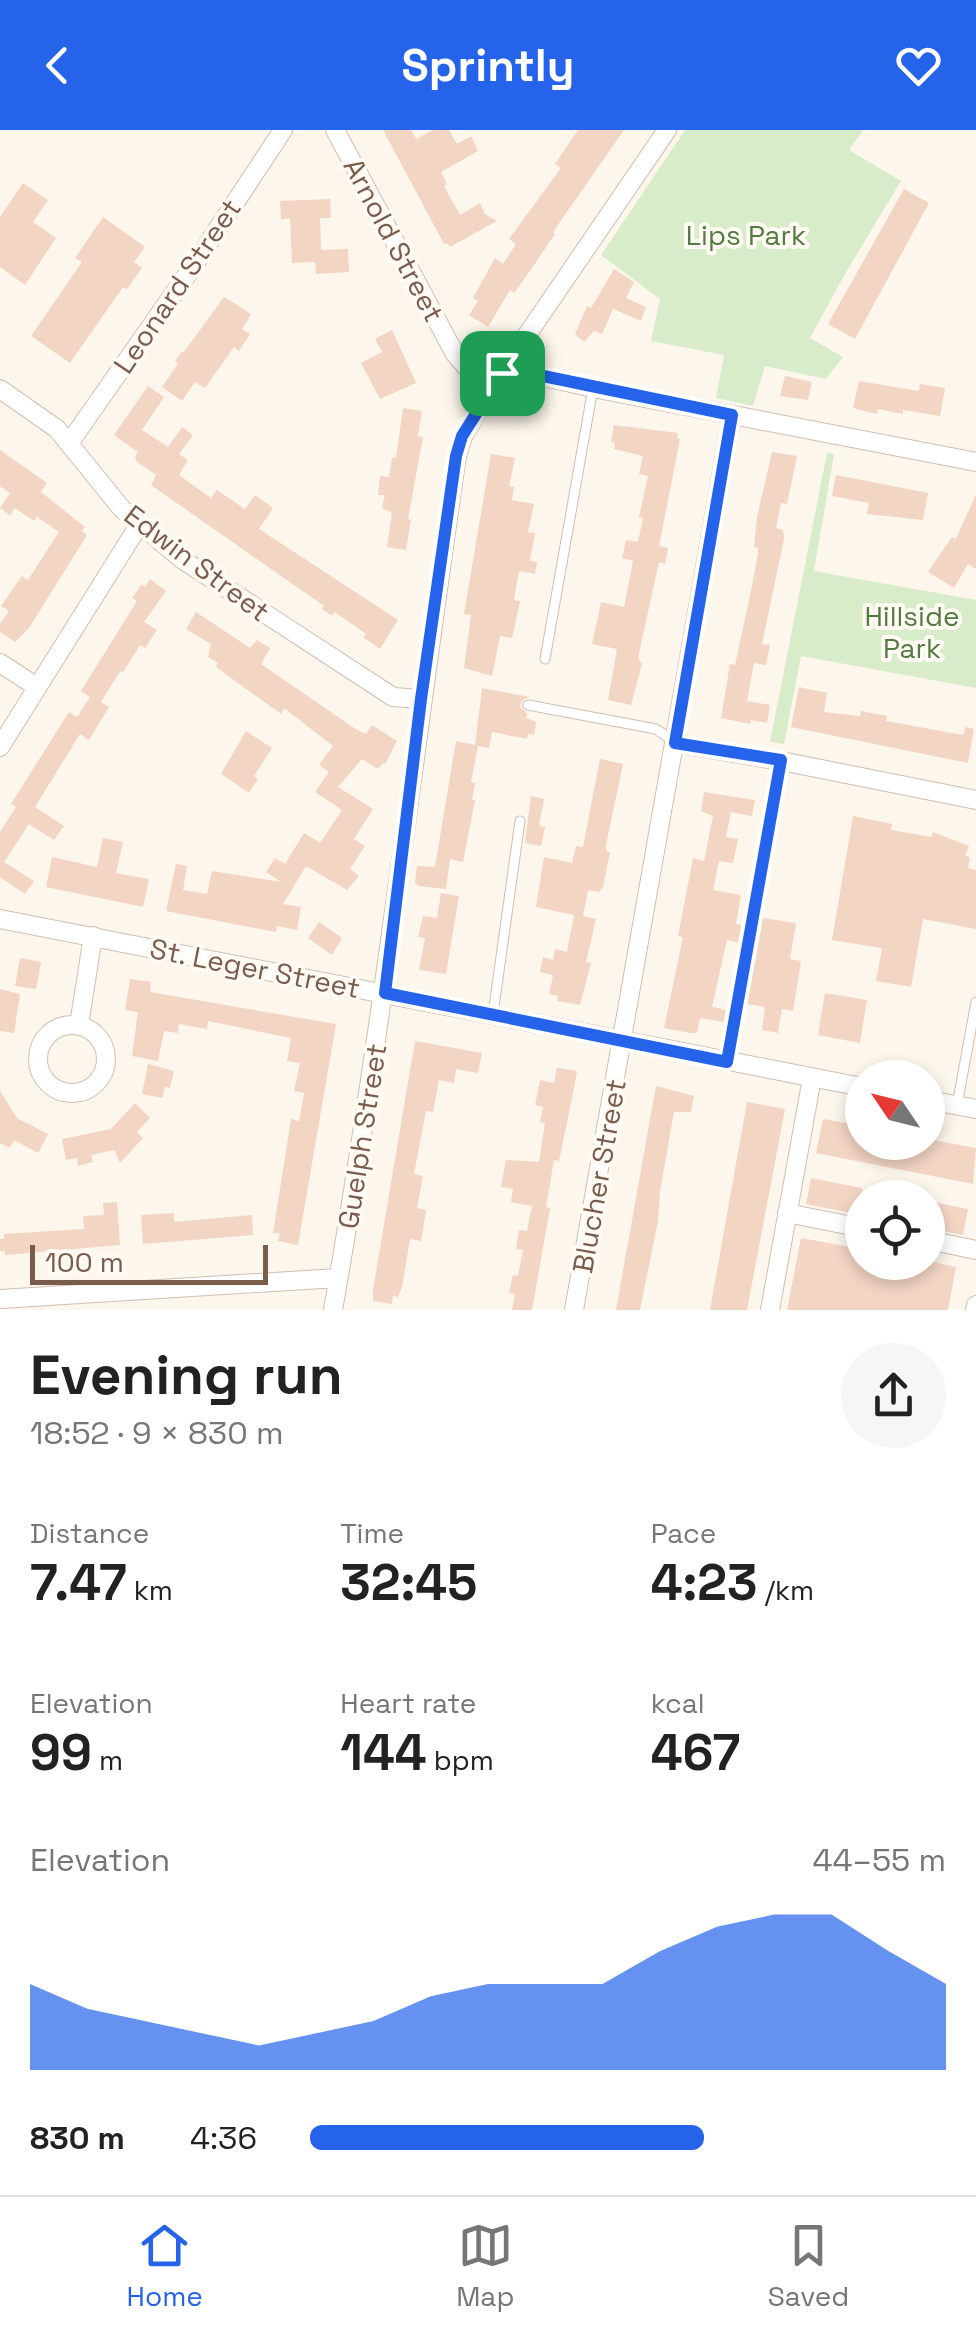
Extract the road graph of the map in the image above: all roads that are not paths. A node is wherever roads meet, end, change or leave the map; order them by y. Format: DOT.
graph roads {
  1 [pos="282,130"];
  2 [pos="335,130"];
  3 [pos="667,130"];
  4 [pos="502,373"];
  5 [pos="592,388"];
  6 [pos="0,389"];
  7 [pos="732,415"];
  8 [pos="70,442"];
  9 [pos="976,462"];
  10 [pos="139,525"];
  11 [pos="545,659"];
  12 [pos="0,663"];
  13 [pos="37,687"];
  14 [pos="421,699"];
  15 [pos="528,706"];
  16 [pos="675,743"];
  17 [pos="0,747"];
  18 [pos="781,760"];
  19 [pos="976,800"];
  20 [pos="520,822"];
  21 [pos="0,919"];
  22 [pos="92,936"];
  23 [pos="385,993"];
  24 [pos="976,1002"];
  25 [pos="493,1014"];
  26 [pos="79,1025"];
  27 [pos="624,1043"];
  28 [pos="727,1062"];
  29 [pos="812,1078"];
  30 [pos="845,1084"];
  31 [pos="945,1103"];
  32 [pos="957,1105"];
  33 [pos="976,1109"];
  34 [pos="788,1213"];
  35 [pos="845,1225"];
  36 [pos="945,1244"];
  37 [pos="976,1250"];
  38 [pos="338,1278"];
  39 [pos="0,1299"];
  40 [pos="332,1310"];
  41 [pos="574,1310"];
  42 [pos="770,1310"];
  1 -- 8 [label="street, Leonard Street"];
  2 -- 4 [label="street, Arnold Street"];
  3 -- 4 [label="street, Guelph Street"];
  4 -- 5 [label="street, Arnold Street"];
  4 -- 14 [label="street, Guelph Street"];
  5 -- 7 [label="street, Arnold Street"];
  5 -- 11 [label="lane"];
  6 -- 8 [label="street, Edwin Street"];
  7 -- 9 [label="street, Arnold Street"];
  7 -- 16 [label="street, Blucher Street"];
  8 -- 10 [label="street, Edwin Street"];
  10 -- 13 [label="street"];
  10 -- 14 [label="street, Edwin Street"];
  12 -- 13 [label="street"];
  13 -- 17 [label="street"];
  14 -- 23 [label="street, Guelph Street"];
  15 -- 16 [label="lane"];
  16 -- 18 [label="street"];
  16 -- 27 [label="street, Blucher Street"];
  18 -- 19 [label="street"];
  18 -- 28 [label="lane"];
  20 -- 25 [label="lane"];
  21 -- 22 [label="street, St. Leger Street"];
  22 -- 23 [label="street, St. Leger Street"];
  22 -- 26 [label="street"];
  23 -- 25 [label="street, St. Leger Street"];
  23 -- 38 [label="street, Guelph Street"];
  24 -- 32 [label="lane"];
  25 -- 27 [label="street, St. Leger Street"];
  27 -- 28 [label="street, St. Leger Street"];
  27 -- 41 [label="street, Blucher Street"];
  28 -- 29 [label="street, St. Leger Street"];
  29 -- 30 [label="street, St. Leger Street"];
  29 -- 34 [label="street"];
  31 -- 32 [label="street"];
  32 -- 33 [label="street"];
  34 -- 35 [label="street"];
  34 -- 42 [label="street"];
  36 -- 37 [label="street"];
  38 -- 39 [label="street"];
  38 -- 40 [label="street, Guelph Street"];
}
